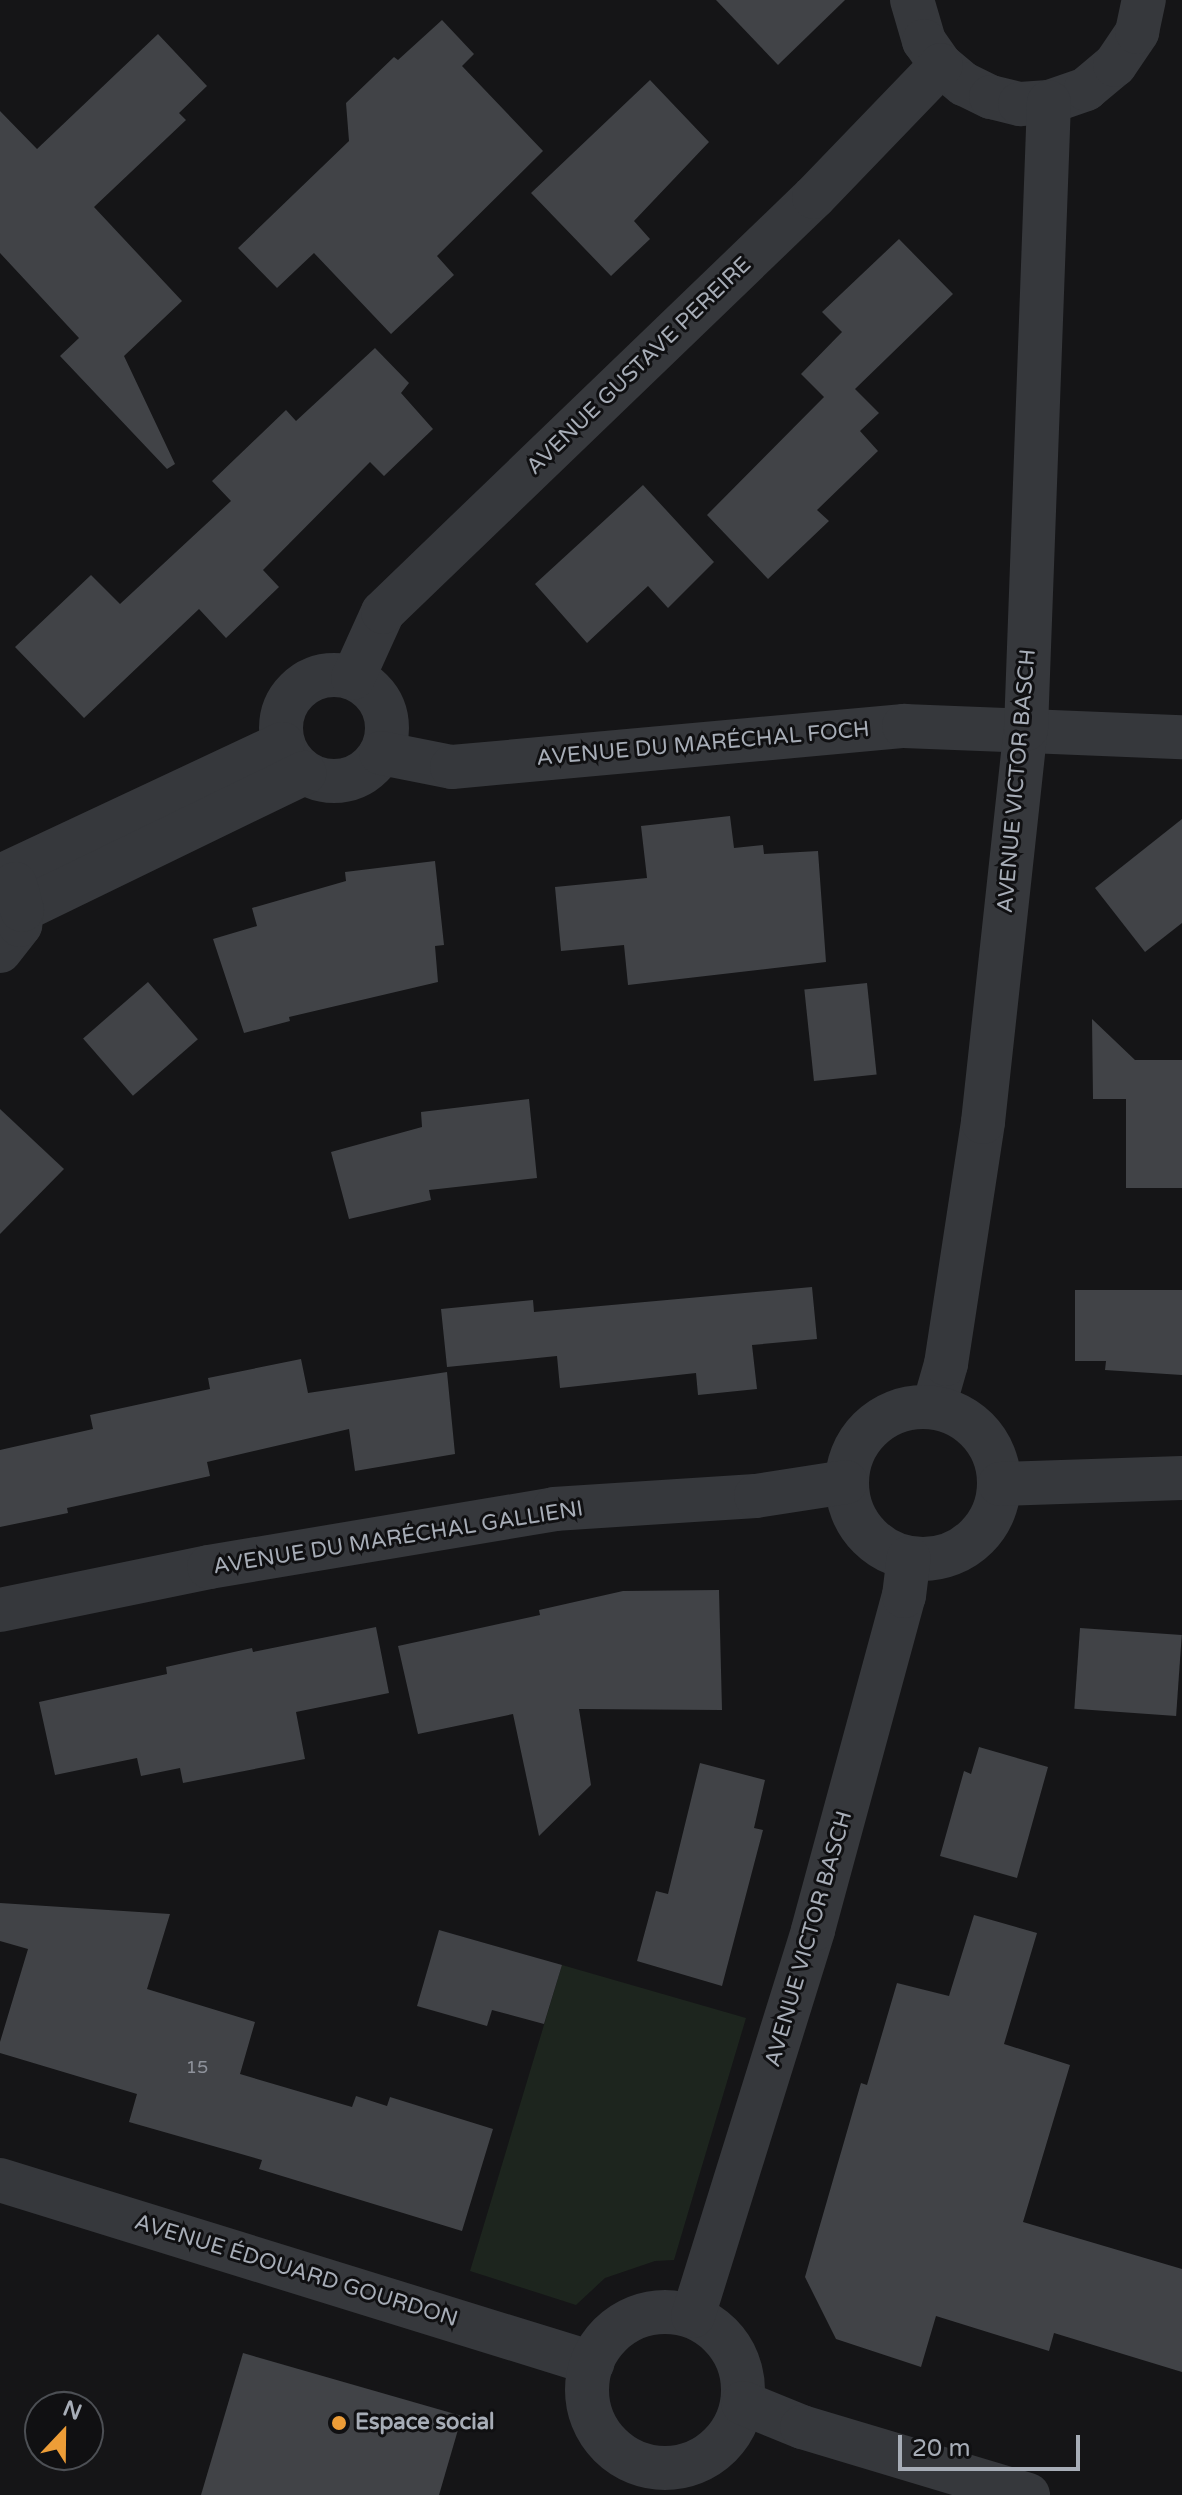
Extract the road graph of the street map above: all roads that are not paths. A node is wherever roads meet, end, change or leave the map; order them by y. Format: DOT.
graph roads {
  1 [pos="912,0"];
  2 [pos="1144,0"];
  3 [pos="941,65"];
  4 [pos="1049,102"];
  5 [pos="353,678"];
  6 [pos="1026,729"];
  7 [pos="1182,737"];
  8 [pos="381,753"];
  9 [pos="293,758"];
  10 [pos="10,884"];
  11 [pos="0,951"];
  12 [pos="934,1406"];
  13 [pos="1182,1478"];
  14 [pos="846,1482"];
  15 [pos="1000,1484"];
  16 [pos="909,1558"];
  17 [pos="0,1610"];
  18 [pos="0,2180"];
  19 [pos="693,2316"];
  20 [pos="592,2363"];
  21 [pos="743,2403"];
  22 [pos="632,2479"];
  23 [pos="1028,2495"];
  1 -- 3 [label="street"];
  2 -- 4 [label="street"];
  3 -- 4 [label="street"];
  3 -- 5 [label="street, AVENUE GUSTAVE PEREIRE"];
  4 -- 6 [label="street, AVENUE VICTOR BASCH"];
  5 -- 8 [label="street"];
  5 -- 9 [label="street"];
  6 -- 7 [label="street, AVENUE DU MARÉCHAL FOCH"];
  6 -- 8 [label="street, AVENUE DU MARÉCHAL FOCH"];
  6 -- 12 [label="street, AVENUE VICTOR BASCH"];
  8 -- 9 [label="street"];
  9 -- 10 [label="street"];
  10 -- 11 [label="street"];
  12 -- 14 [label="street"];
  12 -- 15 [label="street"];
  13 -- 15 [label="street"];
  14 -- 16 [label="street"];
  14 -- 17 [label="street, AVENUE DU MARÉCHAL GALLIENI"];
  15 -- 16 [label="street"];
  16 -- 19 [label="street, AVENUE VICTOR BASCH"];
  18 -- 20 [label="street, AVENUE ÉDOUARD GOURDON"];
  19 -- 20 [label="street"];
  19 -- 21 [label="street"];
  20 -- 22 [label="street"];
  21 -- 22 [label="street"];
  21 -- 23 [label="street"];
}
